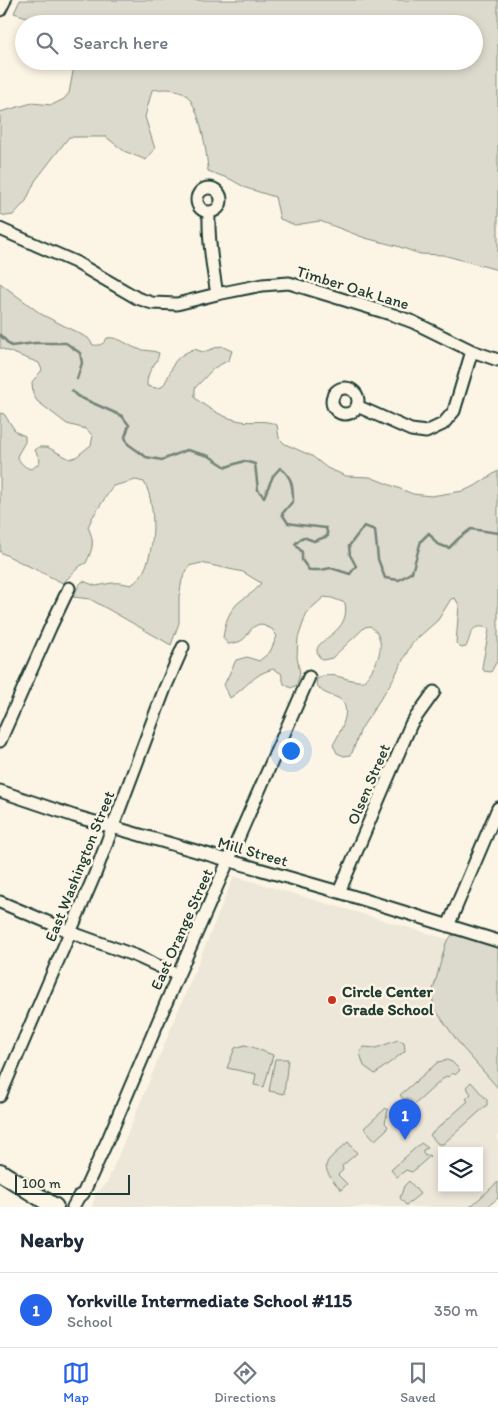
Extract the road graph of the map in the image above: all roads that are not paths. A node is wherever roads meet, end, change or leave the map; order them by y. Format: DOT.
graph roads {
  1 [pos="5,0"];
  2 [pos="0,10"];
  3 [pos="209,212"];
  4 [pos="0,229"];
  5 [pos="217,294"];
  6 [pos="472,351"];
  7 [pos="498,360"];
  8 [pos="357,406"];
  9 [pos="69,588"];
  10 [pos="183,647"];
  11 [pos="309,677"];
  12 [pos="434,692"];
  13 [pos="0,741"];
  14 [pos="0,791"];
  15 [pos="498,808"];
  16 [pos="114,828"];
  17 [pos="230,860"];
  18 [pos="339,892"];
  19 [pos="0,902"];
  20 [pos="448,926"];
  21 [pos="70,931"];
  22 [pos="498,941"];
  23 [pos="178,975"];
  24 [pos="0,1096"];
  25 [pos="0,1172"];
  26 [pos="83,1194"];
  27 [pos="55,1207"];
  28 [pos="73,1207"];
  29 [pos="84,1207"];
  1 -- 2 [label="street"];
  3 -- 5 [label="street"];
  4 -- 5 [label="street, Timber Oak Lane"];
  5 -- 6 [label="street, Timber Oak Lane"];
  6 -- 7 [label="street, Timber Oak Lane"];
  6 -- 8 [label="street"];
  9 -- 13 [label="street"];
  10 -- 16 [label="street, East Washington Street"];
  11 -- 17 [label="street, East Orange Street"];
  12 -- 18 [label="street, Olsen Street"];
  14 -- 16 [label="street, Mill Street"];
  15 -- 20 [label="street"];
  16 -- 17 [label="street, Mill Street"];
  16 -- 21 [label="street, East Washington Street"];
  17 -- 18 [label="street, Mill Street"];
  17 -- 23 [label="street, East Orange Street"];
  18 -- 20 [label="street, Mill Street"];
  19 -- 21 [label="street"];
  20 -- 22 [label="street, Mill Street"];
  21 -- 23 [label="street"];
  21 -- 24 [label="street, East Washington Street"];
  23 -- 26 [label="street, East Orange Street"];
  25 -- 27 [label="highway"];
  26 -- 28 [label="street, East Orange Street"];
  26 -- 29 [label="street, East Orange Street"];
}
